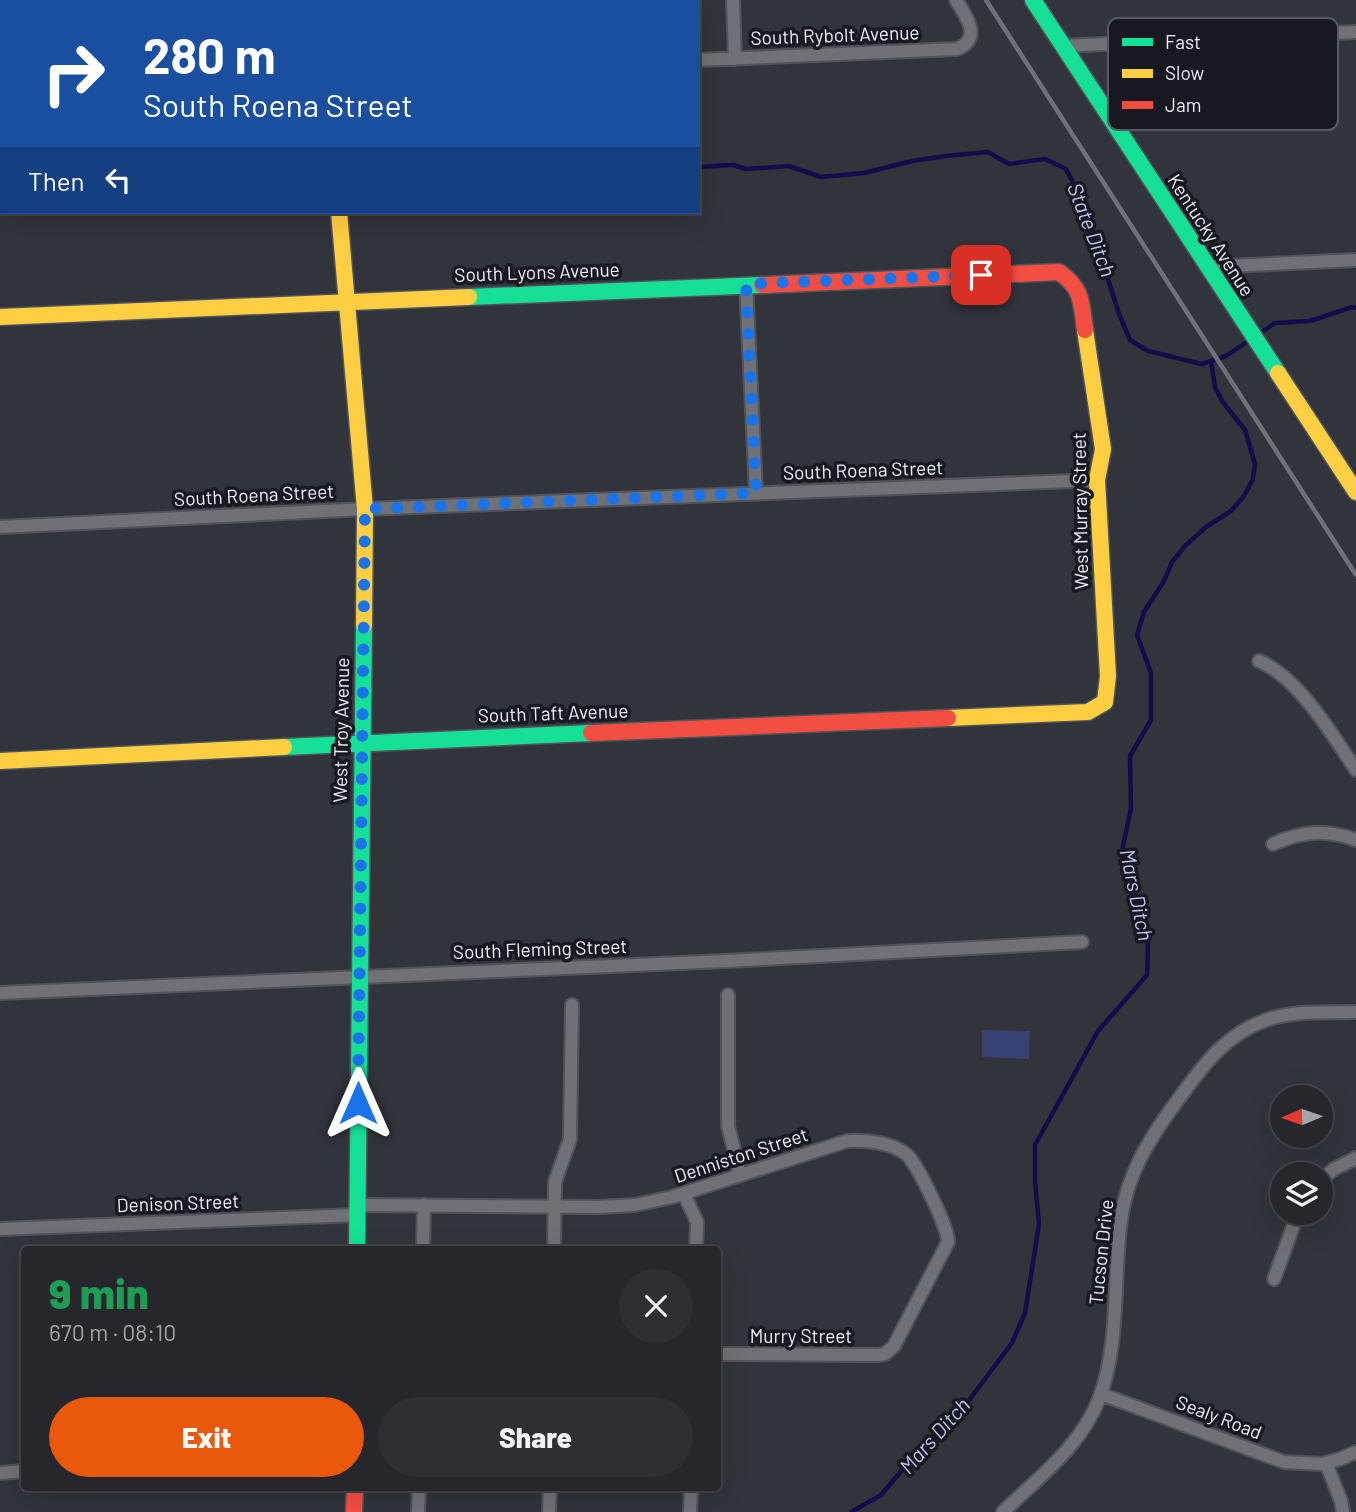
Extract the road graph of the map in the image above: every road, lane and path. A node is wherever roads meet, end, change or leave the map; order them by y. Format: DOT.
graph roads {
  1 [pos="733,0"];
  2 [pos="956,0"];
  3 [pos="1033,0"];
  4 [pos="1356,32"];
  5 [pos="1338,33"];
  6 [pos="1108,44"];
  7 [pos="1062,46"];
  8 [pos="735,59"];
  9 [pos="700,60"];
  10 [pos="1108,117"];
  11 [pos="1117,130"];
  12 [pos="339,214"];
  13 [pos="1356,260"];
  14 [pos="1206,267"];
  15 [pos="1073,282"];
  16 [pos="746,284"];
  17 [pos="347,302"];
  18 [pos="0,317"];
  19 [pos="1097,480"];
  20 [pos="1356,492"];
  21 [pos="756,493"];
  22 [pos="365,509"];
  23 [pos="0,527"];
  24 [pos="1259,661"];
  25 [pos="1105,702"];
  26 [pos="362,743"];
  27 [pos="0,761"];
  28 [pos="1356,770"];
  29 [pos="1356,838"];
  30 [pos="1273,844"];
  31 [pos="1082,942"];
  32 [pos="358,976"];
  33 [pos="0,993"];
  34 [pos="728,995"];
  35 [pos="572,1005"];
  36 [pos="1356,1012"];
  37 [pos="1356,1158"];
  38 [pos="1333,1170"];
  39 [pos="740,1174"];
  40 [pos="684,1194"];
  41 [pos="424,1205"];
  42 [pos="554,1206"];
  43 [pos="357,1210"];
  44 [pos="1294,1225"];
  45 [pos="0,1229"];
  46 [pos="357,1246"];
  47 [pos="423,1246"];
  48 [pos="554,1246"];
  49 [pos="696,1246"];
  50 [pos="1274,1279"];
  51 [pos="721,1354"];
  52 [pos="885,1354"];
  53 [pos="1101,1394"];
  54 [pos="1356,1452"];
  55 [pos="1326,1463"];
  56 [pos="21,1471"];
  57 [pos="0,1473"];
  58 [pos="355,1491"];
  59 [pos="419,1491"];
  60 [pos="550,1491"];
  61 [pos="691,1491"];
  62 [pos="354,1512"];
  63 [pos="418,1512"];
  64 [pos="549,1512"];
  65 [pos="690,1512"];
  66 [pos="1003,1512"];
  67 [pos="1343,1512"];
  1 -- 8 [label="street"];
  2 -- 8 [label="street, South Rybolt Avenue"];
  3 -- 7 [label="street, Kentucky Avenue"];
  4 -- 5 [label="street"];
  6 -- 7 [label="street"];
  7 -- 10 [label="street, Kentucky Avenue"];
  8 -- 9 [label="street, South Rybolt Avenue"];
  11 -- 14 [label="street, Kentucky Avenue"];
  12 -- 17 [label="street, West Troy Avenue"];
  13 -- 14 [label="street"];
  14 -- 20 [label="street, Kentucky Avenue"];
  15 -- 16 [label="street, South Lyons Avenue"];
  15 -- 19 [label="street, West Murray Street"];
  16 -- 17 [label="street, South Lyons Avenue"];
  16 -- 21 [label="street"];
  17 -- 18 [label="street, South Lyons Avenue"];
  17 -- 22 [label="street, West Troy Avenue"];
  19 -- 21 [label="street, South Roena Street"];
  19 -- 25 [label="street, West Murray Street"];
  21 -- 22 [label="street, South Roena Street"];
  22 -- 23 [label="street, South Roena Street"];
  22 -- 26 [label="street, West Troy Avenue"];
  24 -- 28 [label="street"];
  25 -- 26 [label="street, South Taft Avenue"];
  26 -- 27 [label="street, South Taft Avenue"];
  26 -- 32 [label="street, West Troy Avenue"];
  29 -- 30 [label="street"];
  31 -- 32 [label="street, South Fleming Street"];
  32 -- 33 [label="street, South Fleming Street"];
  32 -- 43 [label="street, West Troy Avenue"];
  34 -- 39 [label="street"];
  35 -- 42 [label="street"];
  36 -- 53 [label="street, Tucson Drive"];
  37 -- 38 [label="street"];
  39 -- 40 [label="street, Denniston Street"];
  39 -- 52 [label="street, Denniston Street"];
  40 -- 42 [label="street, Denniston Street"];
  40 -- 49 [label="street"];
  41 -- 42 [label="street, Denniston Street"];
  41 -- 43 [label="street, Denniston Street"];
  41 -- 47 [label="street"];
  42 -- 48 [label="street"];
  43 -- 45 [label="street, Denison Street"];
  43 -- 46 [label="street, West Troy Avenue"];
  44 -- 50 [label="street"];
  51 -- 52 [label="street, Murry Street"];
  53 -- 55 [label="street, Sealy Road"];
  53 -- 66 [label="street, Tucson Drive"];
  54 -- 55 [label="street"];
  55 -- 67 [label="street"];
  56 -- 57 [label="street"];
  58 -- 62 [label="street"];
  59 -- 63 [label="street"];
  60 -- 64 [label="street"];
  61 -- 65 [label="street"];
}
